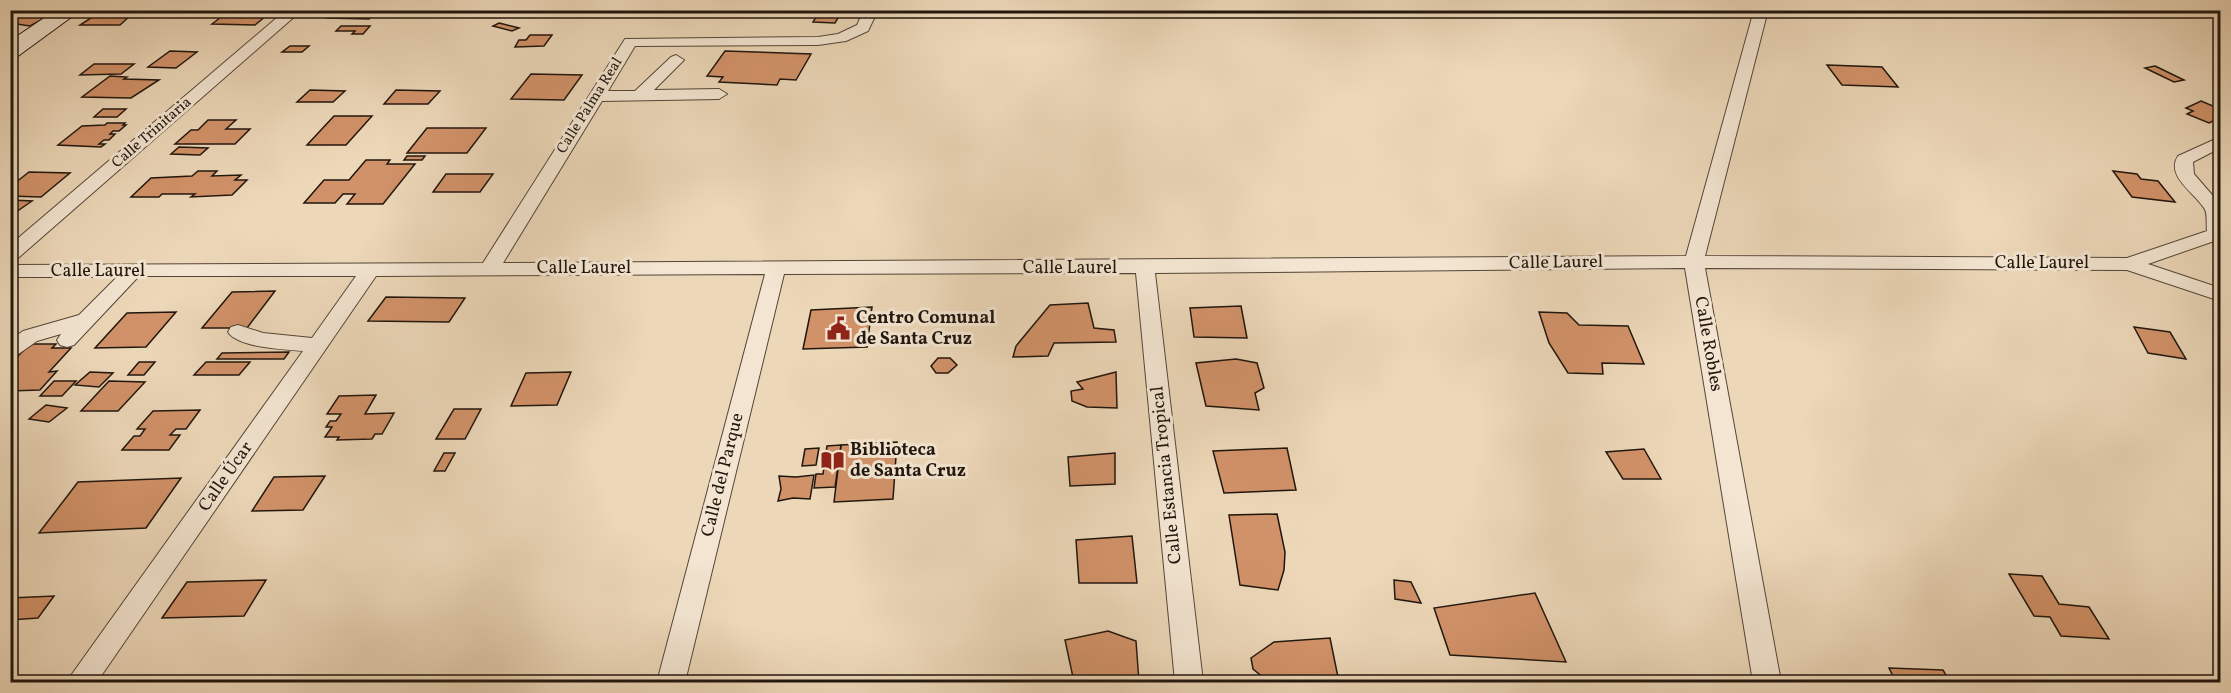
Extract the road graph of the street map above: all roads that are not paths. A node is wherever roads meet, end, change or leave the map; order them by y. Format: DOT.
graph roads {
  1 [pos="71,10"];
  2 [pos="294,10"];
  3 [pos="871,10"];
  4 [pos="1761,10"];
  5 [pos="10,51"];
  6 [pos="676,60"];
  7 [pos="719,94"];
  8 [pos="640,95"];
  9 [pos="596,96"];
  10 [pos="2220,141"];
  11 [pos="10,255"];
  12 [pos="1694,262"];
  13 [pos="2129,264"];
  14 [pos="1145,267"];
  15 [pos="490,268"];
  16 [pos="776,269"];
  17 [pos="10,271"];
  18 [pos="133,271"];
  19 [pos="369,272"];
  20 [pos="2220,296"];
  21 [pos="86,320"];
  22 [pos="238,332"];
  23 [pos="67,340"];
  24 [pos="318,345"];
  25 [pos="10,350"];
  26 [pos="82,682"];
  27 [pos="671,682"];
  28 [pos="1189,682"];
  29 [pos="1767,682"];
  1 -- 5 [label="street"];
  2 -- 11 [label="street, Calle Trinitaria"];
  3 -- 9 [label="street, Calle Palma Real"];
  4 -- 12 [label="street, Calle Robles"];
  6 -- 8 [label="street"];
  7 -- 8 [label="street"];
  8 -- 9 [label="street"];
  9 -- 15 [label="street, Calle Palma Real"];
  10 -- 13 [label="street"];
  12 -- 13 [label="street, Calle Laurel"];
  12 -- 14 [label="street, Calle Laurel"];
  12 -- 29 [label="street, Calle Robles"];
  13 -- 20 [label="street"];
  14 -- 16 [label="street, Calle Laurel"];
  14 -- 28 [label="street, Calle Estancia Tropical"];
  15 -- 16 [label="street, Calle Laurel"];
  15 -- 19 [label="street, Calle Laurel"];
  16 -- 27 [label="street, Calle del Parque"];
  17 -- 18 [label="street, Calle Laurel"];
  18 -- 19 [label="street, Calle Laurel"];
  18 -- 21 [label="street"];
  19 -- 24 [label="street, Calle Úcar"];
  21 -- 23 [label="street"];
  21 -- 25 [label="street"];
  22 -- 24 [label="street"];
  24 -- 26 [label="street, Calle Úcar"];
}
